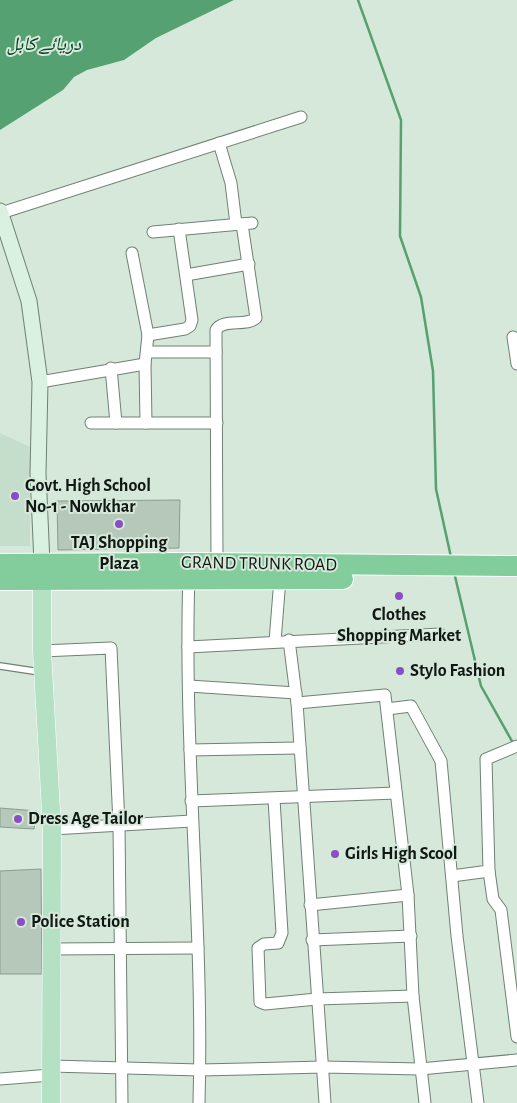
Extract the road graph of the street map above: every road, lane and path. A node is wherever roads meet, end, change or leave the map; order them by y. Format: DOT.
graph roads {
  1 [pos="301,117"];
  2 [pos="219,143"];
  3 [pos="0,212"];
  4 [pos="243,224"];
  5 [pos="179,229"];
  6 [pos="152,232"];
  7 [pos="132,253"];
  8 [pos="249,264"];
  9 [pos="186,275"];
  10 [pos="148,335"];
  11 [pos="513,337"];
  12 [pos="147,352"];
  13 [pos="216,352"];
  14 [pos="145,364"];
  15 [pos="517,364"];
  16 [pos="111,368"];
  17 [pos="40,382"];
  18 [pos="90,423"];
  19 [pos="116,423"];
  20 [pos="146,423"];
  21 [pos="217,424"];
  22 [pos="217,563"];
  23 [pos="0,564"];
  24 [pos="189,570"];
  25 [pos="42,572"];
  26 [pos="379,573"];
  27 [pos="512,573"];
  28 [pos="280,579"];
  29 [pos="0,580"];
  30 [pos="440,634"];
  31 [pos="275,640"];
  32 [pos="289,640"];
  33 [pos="188,646"];
  34 [pos="42,651"];
  35 [pos="0,666"];
  36 [pos="44,672"];
  37 [pos="189,686"];
  38 [pos="297,698"];
  39 [pos="387,709"];
  40 [pos="300,748"];
  41 [pos="512,748"];
  42 [pos="190,750"];
  43 [pos="396,793"];
  44 [pos="303,798"];
  45 [pos="274,799"];
  46 [pos="191,801"];
  47 [pos="192,822"];
  48 [pos="119,824"];
  49 [pos="52,829"];
  50 [pos="489,871"];
  51 [pos="452,876"];
  52 [pos="408,895"];
  53 [pos="310,905"];
  54 [pos="411,936"];
  55 [pos="312,940"];
  56 [pos="198,948"];
  57 [pos="52,949"];
  58 [pos="121,949"];
  59 [pos="413,996"];
  60 [pos="317,999"];
  61 [pos="517,1036"];
  62 [pos="517,1060"];
  63 [pos="474,1064"];
  64 [pos="323,1067"];
  65 [pos="123,1068"];
  66 [pos="420,1069"];
  67 [pos="200,1070"];
  68 [pos="51,1071"];
  69 [pos="0,1079"];
  70 [pos="51,1103"];
  71 [pos="122,1103"];
  72 [pos="199,1103"];
  73 [pos="324,1103"];
  74 [pos="425,1103"];
  75 [pos="478,1103"];
  1 -- 2 [label="street"];
  2 -- 3 [label="street"];
  2 -- 4 [label="street"];
  3 -- 17 [label="street"];
  4 -- 5 [label="street"];
  4 -- 8 [label="street"];
  5 -- 6 [label="street"];
  5 -- 9 [label="street"];
  7 -- 10 [label="street"];
  8 -- 9 [label="street"];
  8 -- 13 [label="street"];
  9 -- 10 [label="street"];
  10 -- 12 [label="street"];
  11 -- 15 [label="street"];
  12 -- 13 [label="street"];
  12 -- 14 [label="street"];
  13 -- 21 [label="street"];
  14 -- 16 [label="street"];
  14 -- 20 [label="street"];
  16 -- 17 [label="street"];
  16 -- 19 [label="street"];
  17 -- 25 [label="street"];
  18 -- 19 [label="street"];
  19 -- 20 [label="street"];
  20 -- 21 [label="street"];
  21 -- 22 [label="street"];
  22 -- 24 [label="highway, GRAND TRUNK ROAD"];
  22 -- 26 [label="highway, GRAND TRUNK ROAD"];
  23 -- 25 [label="highway, GRAND TRUNK ROAD"];
  24 -- 25 [label="highway, GRAND TRUNK ROAD"];
  24 -- 28 [label="highway, GRAND TRUNK ROAD"];
  24 -- 33 [label="street"];
  25 -- 29 [label="highway, GRAND TRUNK ROAD"];
  25 -- 34 [label="main road"];
  26 -- 27 [label="highway, GRAND TRUNK ROAD"];
  26 -- 28 [label="highway, GRAND TRUNK ROAD"];
  28 -- 31 [label="street"];
  30 -- 32 [label="street"];
  31 -- 32 [label="street"];
  31 -- 33 [label="street"];
  32 -- 38 [label="street"];
  33 -- 37 [label="street"];
  34 -- 36 [label="main road"];
  34 -- 48 [label="street"];
  35 -- 36 [label="lane"];
  36 -- 49 [label="main road"];
  37 -- 38 [label="street"];
  37 -- 42 [label="street"];
  38 -- 39 [label="street"];
  38 -- 40 [label="street"];
  39 -- 43 [label="street"];
  39 -- 51 [label="street"];
  40 -- 42 [label="street"];
  40 -- 44 [label="street"];
  41 -- 50 [label="street"];
  42 -- 46 [label="street"];
  43 -- 44 [label="street"];
  43 -- 52 [label="street"];
  44 -- 45 [label="street"];
  44 -- 53 [label="street"];
  45 -- 46 [label="street"];
  45 -- 60 [label="street"];
  46 -- 47 [label="street"];
  47 -- 48 [label="street"];
  47 -- 56 [label="street"];
  48 -- 49 [label="street"];
  48 -- 58 [label="street"];
  49 -- 57 [label="main road"];
  50 -- 51 [label="street"];
  50 -- 61 [label="street"];
  51 -- 63 [label="street"];
  52 -- 53 [label="street"];
  52 -- 54 [label="street"];
  53 -- 55 [label="street"];
  54 -- 55 [label="street"];
  54 -- 59 [label="street"];
  55 -- 60 [label="street"];
  56 -- 58 [label="street"];
  56 -- 67 [label="street"];
  57 -- 58 [label="street"];
  57 -- 68 [label="main road"];
  58 -- 65 [label="street"];
  59 -- 60 [label="street"];
  59 -- 66 [label="street"];
  60 -- 64 [label="street"];
  62 -- 63 [label="street"];
  63 -- 66 [label="street"];
  63 -- 75 [label="street"];
  64 -- 66 [label="street"];
  64 -- 67 [label="street"];
  64 -- 73 [label="street"];
  65 -- 67 [label="street"];
  65 -- 68 [label="street"];
  65 -- 71 [label="street"];
  66 -- 74 [label="street"];
  67 -- 72 [label="street"];
  68 -- 69 [label="street"];
  68 -- 70 [label="main road"];
}
